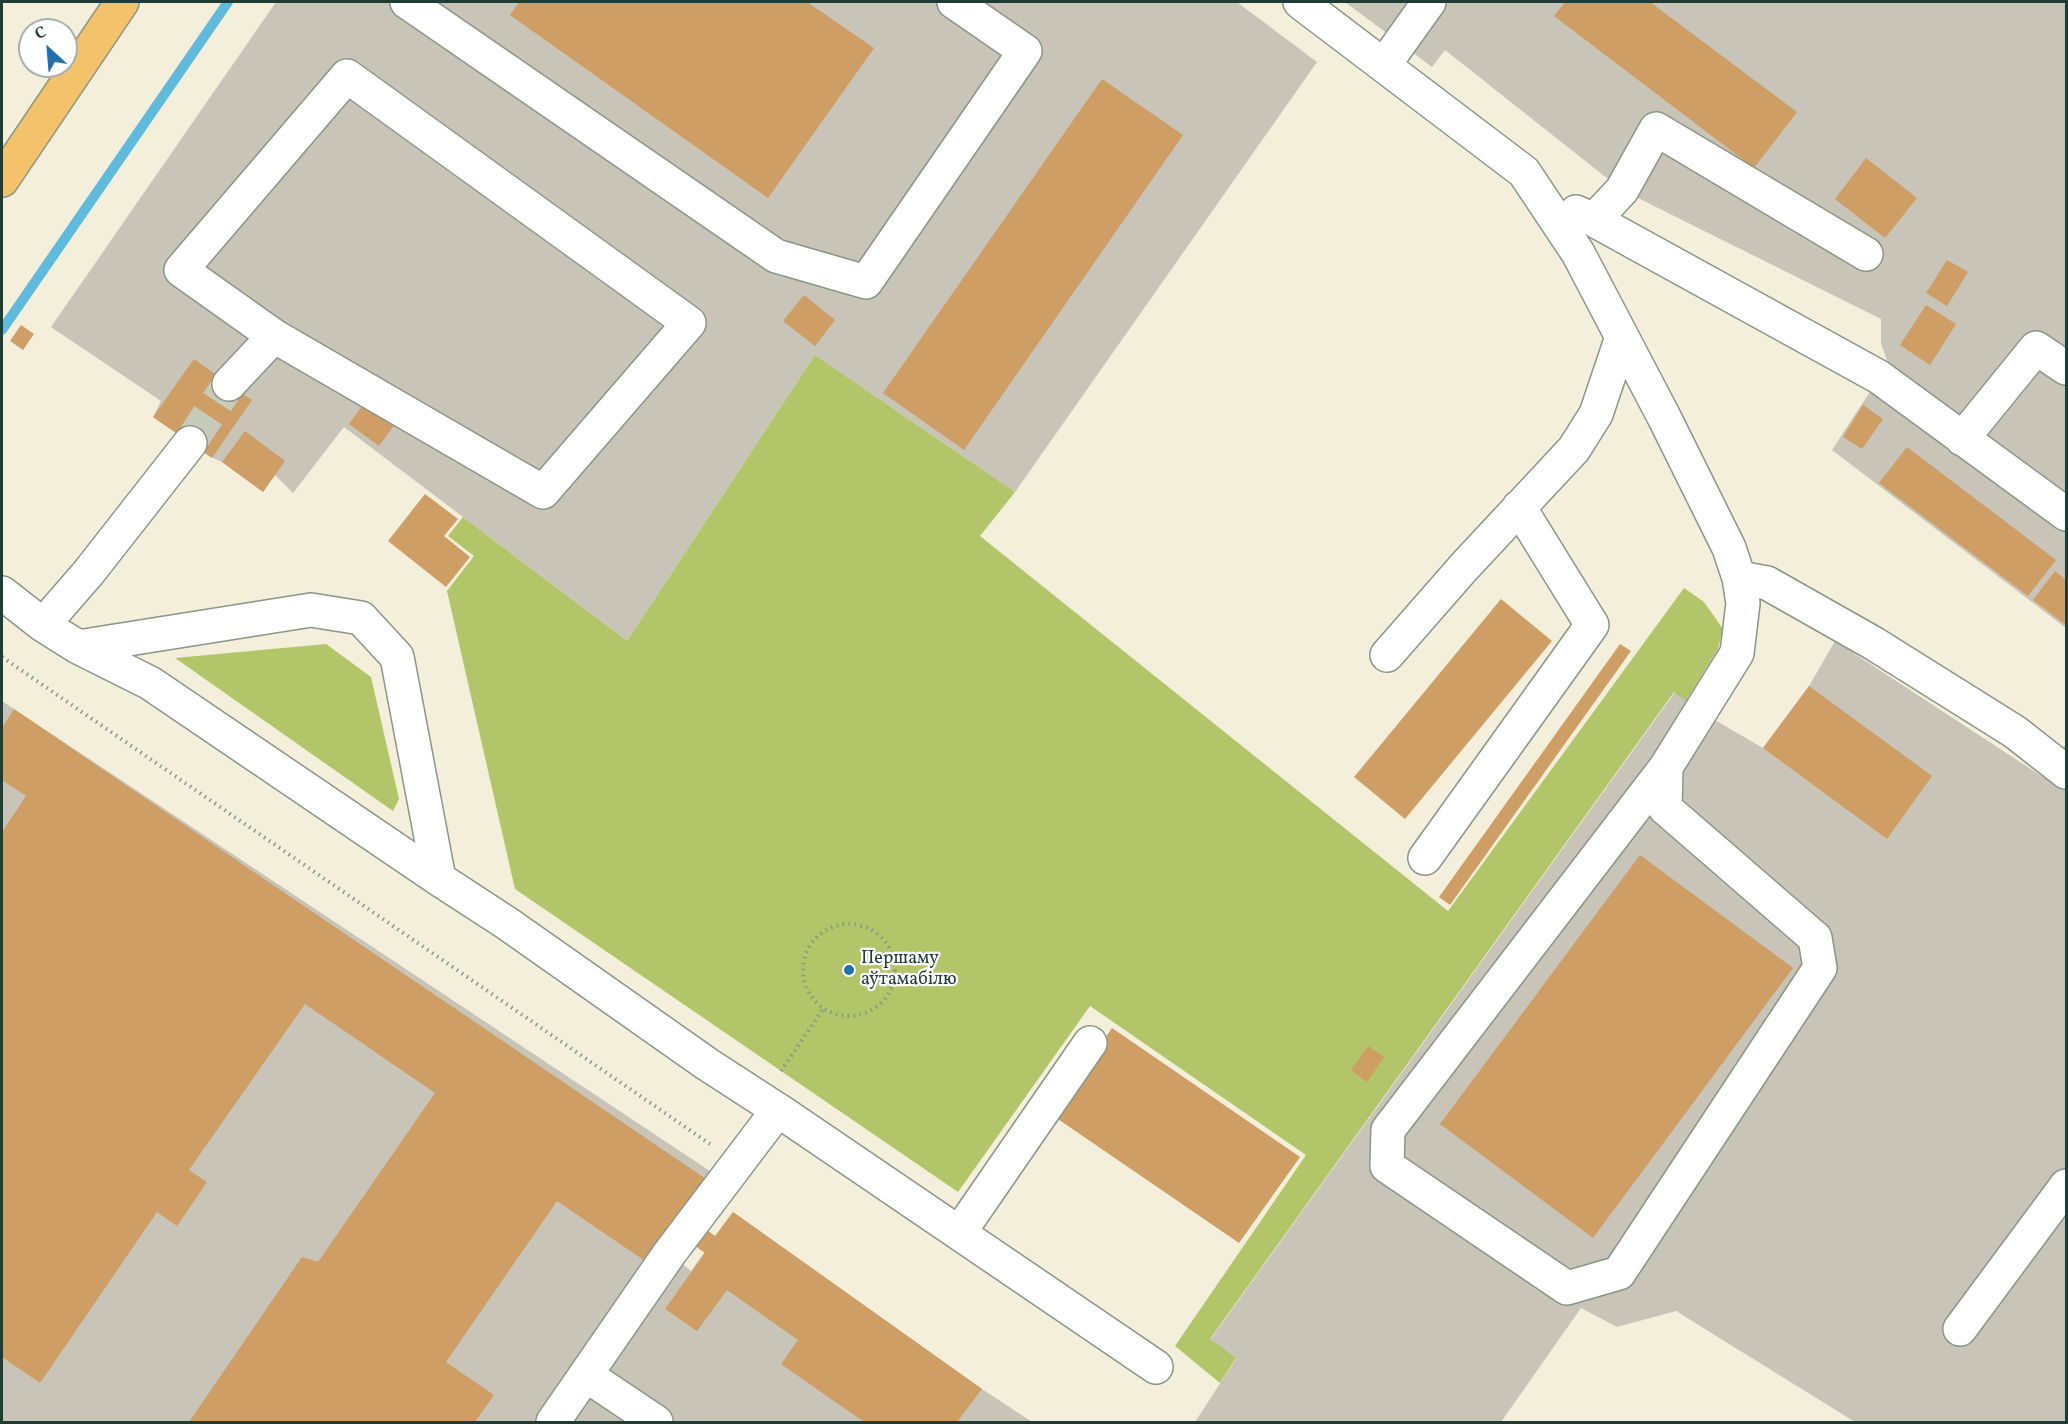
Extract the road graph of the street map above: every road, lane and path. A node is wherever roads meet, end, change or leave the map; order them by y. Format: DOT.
graph roads {
  1 [pos="122,2"];
  2 [pos="407,2"];
  3 [pos="954,2"];
  4 [pos="1300,2"];
  5 [pos="1429,2"];
  6 [pos="1384,65"];
  7 [pos="2,180"];
  8 [pos="1539,194"];
  9 [pos="1594,220"];
  10 [pos="1866,254"];
  11 [pos="274,336"];
  12 [pos="1622,337"];
  13 [pos="2067,368"];
  14 [pos="229,384"];
  15 [pos="1962,438"];
  16 [pos="190,443"];
  17 [pos="1519,507"];
  18 [pos="2067,514"];
  19 [pos="1738,578"];
  20 [pos="2,593"];
  21 [pos="44,625"];
  22 [pos="78,647"];
  23 [pos="1387,655"];
  24 [pos="2,657"];
  25 [pos="1666,767"];
  26 [pos="2067,772"];
  27 [pos="1425,858"];
  28 [pos="439,879"];
  29 [pos="823,1009"];
  30 [pos="1090,1043"];
  31 [pos="770,1105"];
  32 [pos="738,1163"];
  33 [pos="2067,1186"];
  34 [pos="959,1233"];
  35 [pos="1960,1329"];
  36 [pos="1156,1367"];
  37 [pos="586,1375"];
  38 [pos="554,1422"];
  39 [pos="656,1422"];
  1 -- 7 [label="main road"];
  2 -- 3 [label="lane"];
  4 -- 6 [label="lane"];
  5 -- 6 [label="lane"];
  6 -- 8 [label="lane"];
  8 -- 9 [label="lane"];
  8 -- 12 [label="lane"];
  9 -- 10 [label="lane"];
  9 -- 15 [label="lane"];
  11 -- 11 [label="lane"];
  11 -- 14 [label="lane"];
  12 -- 17 [label="lane"];
  12 -- 19 [label="lane"];
  13 -- 15 [label="lane"];
  15 -- 18 [label="lane"];
  16 -- 21 [label="lane"];
  17 -- 23 [label="lane"];
  17 -- 27 [label="lane"];
  19 -- 25 [label="lane"];
  19 -- 26 [label="lane"];
  20 -- 21 [label="lane"];
  21 -- 22 [label="lane"];
  22 -- 28 [label="lane"];
  22 -- 28 [label="lane"];
  24 -- 32 [label="path"];
  25 -- 25 [label="lane"];
  28 -- 31 [label="lane"];
  29 -- 29 [label="path"];
  29 -- 31 [label="path"];
  30 -- 34 [label="lane"];
  31 -- 32 [label="lane"];
  31 -- 34 [label="lane"];
  32 -- 37 [label="lane"];
  33 -- 35 [label="lane"];
  34 -- 36 [label="lane"];
  37 -- 38 [label="lane"];
  37 -- 39 [label="lane"];
}
